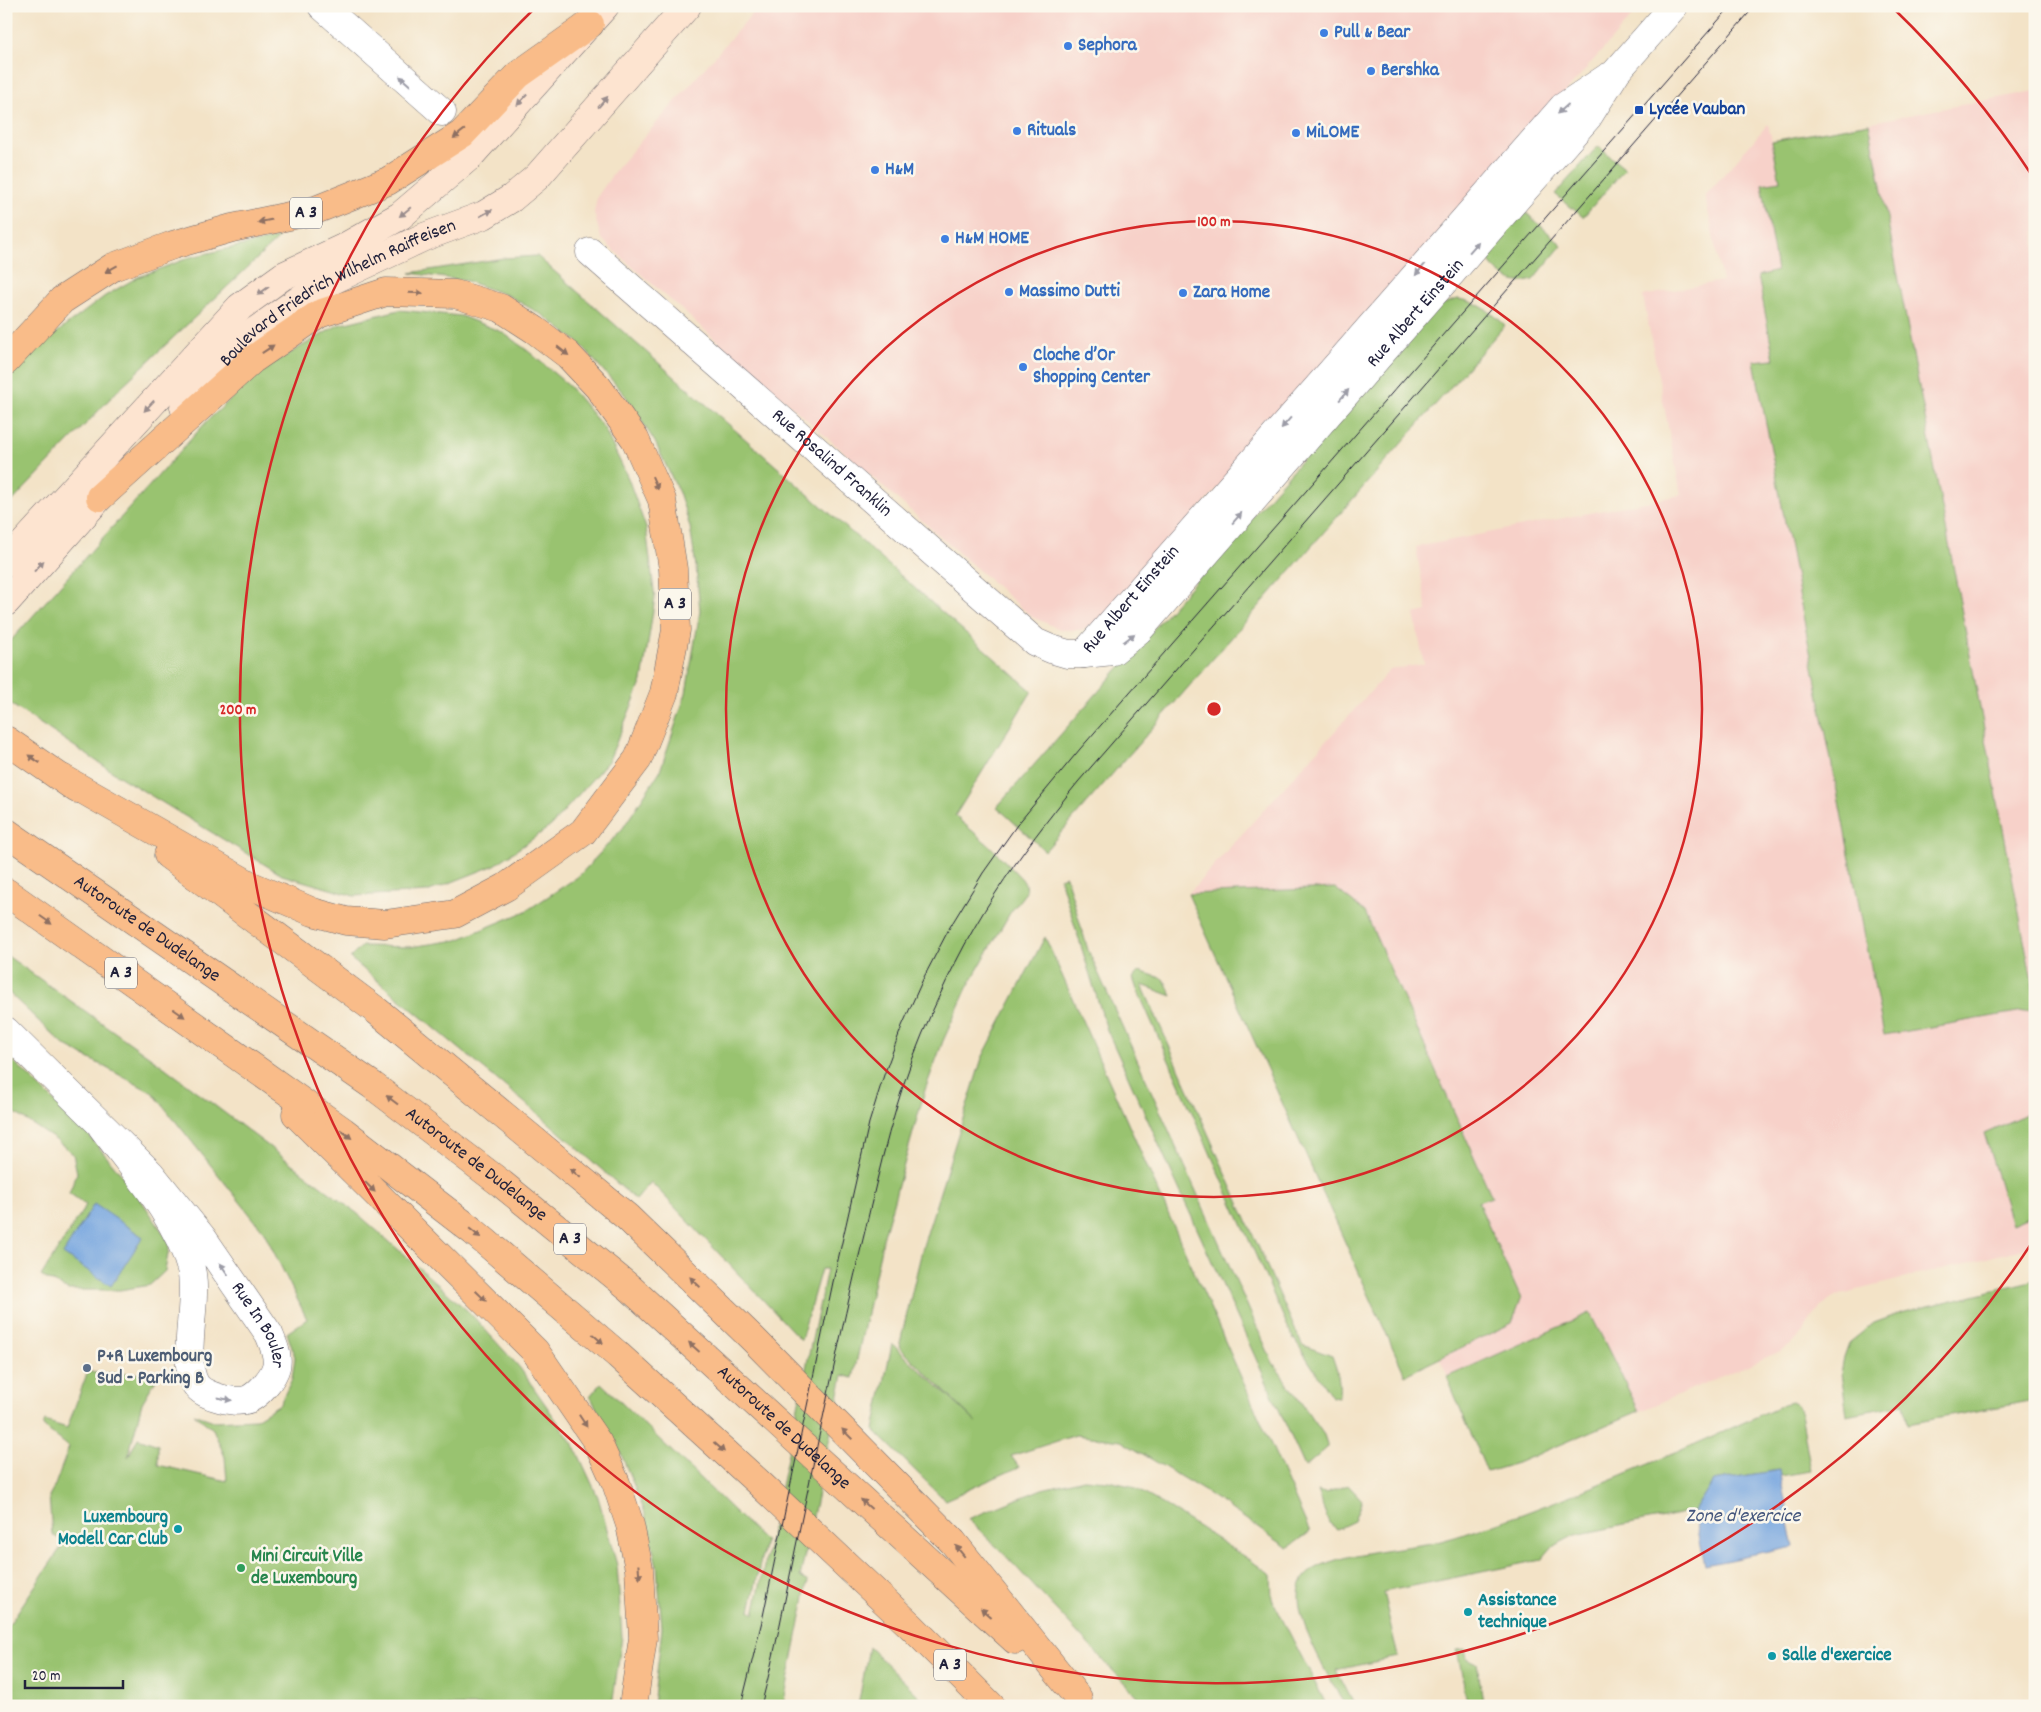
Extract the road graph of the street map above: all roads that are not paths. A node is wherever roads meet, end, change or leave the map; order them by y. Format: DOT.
graph roads {
  1 [pos="322,6"];
  2 [pos="687,6"];
  3 [pos="1674,6"];
  4 [pos="597,15"];
  5 [pos="442,112"];
  6 [pos="590,252"];
  7 [pos="6,361"];
  8 [pos="100,497"];
  9 [pos="6,562"];
  10 [pos="6,602"];
  11 [pos="1084,654"];
  12 [pos="6,740"];
  13 [pos="62,778"];
  14 [pos="6,832"];
  15 [pos="6,892"];
  16 [pos="6,1032"];
  17 [pos="236,1054"];
  18 [pos="102,1127"];
  19 [pos="1082,1702"];
  20 [pos="633,1706"];
  21 [pos="991,1706"];
  5 -- 1 [label="street, one-way"];
  8 -- 2 [label="main road, Boulevard Friedrich Wilhelm Raiffeisen, one-way"];
  3 -- 11 [label="street, Rue Albert Einstein"];
  4 -- 7 [label="highway, A 3, one-way"];
  4 -- 9 [label="main road, one-way"];
  6 -- 11 [label="street, Rue Rosalind Franklin"];
  10 -- 8 [label="main road, Boulevard Friedrich Wilhelm Raiffeisen, one-way"];
  8 -- 13 [label="highway, A 3, one-way"];
  13 -- 12 [label="highway, A 3, one-way"];
  19 -- 13 [label="highway, A 3, one-way"];
  19 -- 14 [label="highway, Autoroute de Dudelange / A 3, one-way"];
  15 -- 17 [label="highway, A 3, one-way"];
  16 -- 18 [label="street, Rue In Bouler"];
  17 -- 20 [label="highway, A 3, one-way"];
  17 -- 21 [label="highway, A 3, one-way"];
  18 -- 18 [label="street, Rue In Bouler, one-way"];
}
